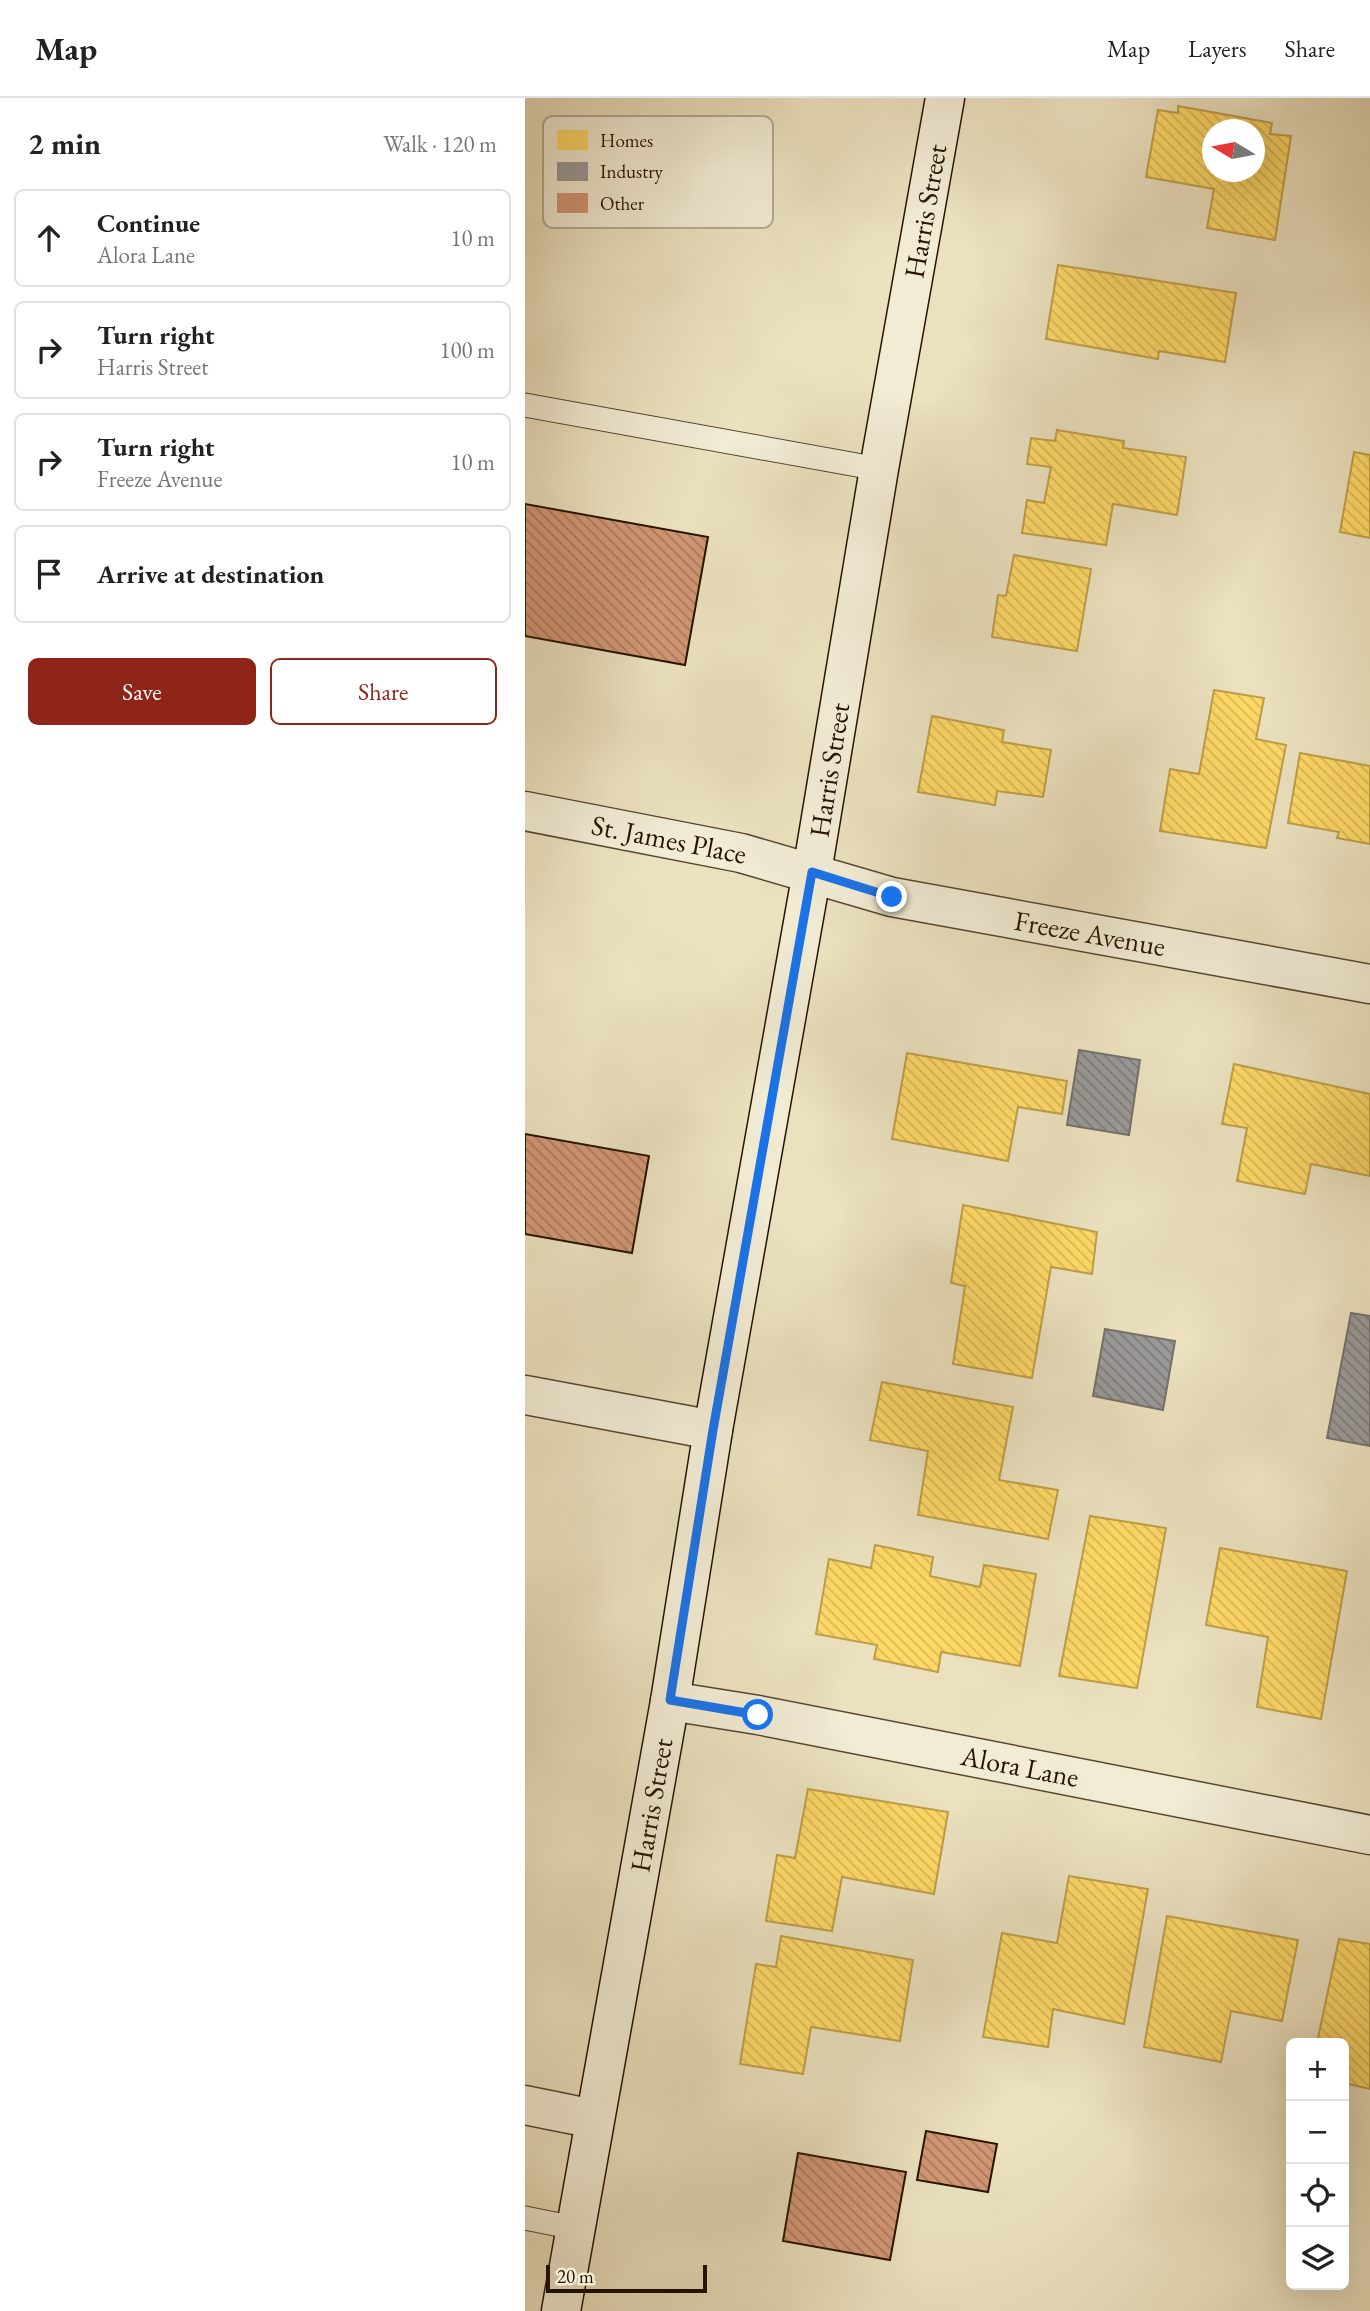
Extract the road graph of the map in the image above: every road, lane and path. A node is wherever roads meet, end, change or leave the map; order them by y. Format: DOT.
graph roads {
  1 [pos="945,98"];
  2 [pos="525,405"];
  3 [pos="879,469"];
  4 [pos="525,811"];
  5 [pos="812,872"];
  6 [pos="1370,984"];
  7 [pos="525,1395"];
  8 [pos="713,1430"];
  9 [pos="670,1700"];
  10 [pos="1370,1835"];
  11 [pos="525,2105"];
  12 [pos="594,2119"];
  13 [pos="525,2218"];
  14 [pos="575,2228"];
  15 [pos="561,2311"];
  1 -- 3 [label="main road, Harris Street"];
  2 -- 3 [label="lane"];
  3 -- 5 [label="main road, Harris Street"];
  4 -- 5 [label="main road, St. James Place"];
  5 -- 6 [label="main road, Freeze Avenue"];
  5 -- 8 [label="main road, Harris Street"];
  7 -- 8 [label="main road"];
  8 -- 9 [label="main road, Harris Street"];
  9 -- 10 [label="main road, Alora Lane"];
  9 -- 12 [label="main road, Harris Street"];
  11 -- 12 [label="main road"];
  12 -- 14 [label="main road, Harris Street"];
  13 -- 14 [label="lane"];
  14 -- 15 [label="main road, Harris Street"];
}
